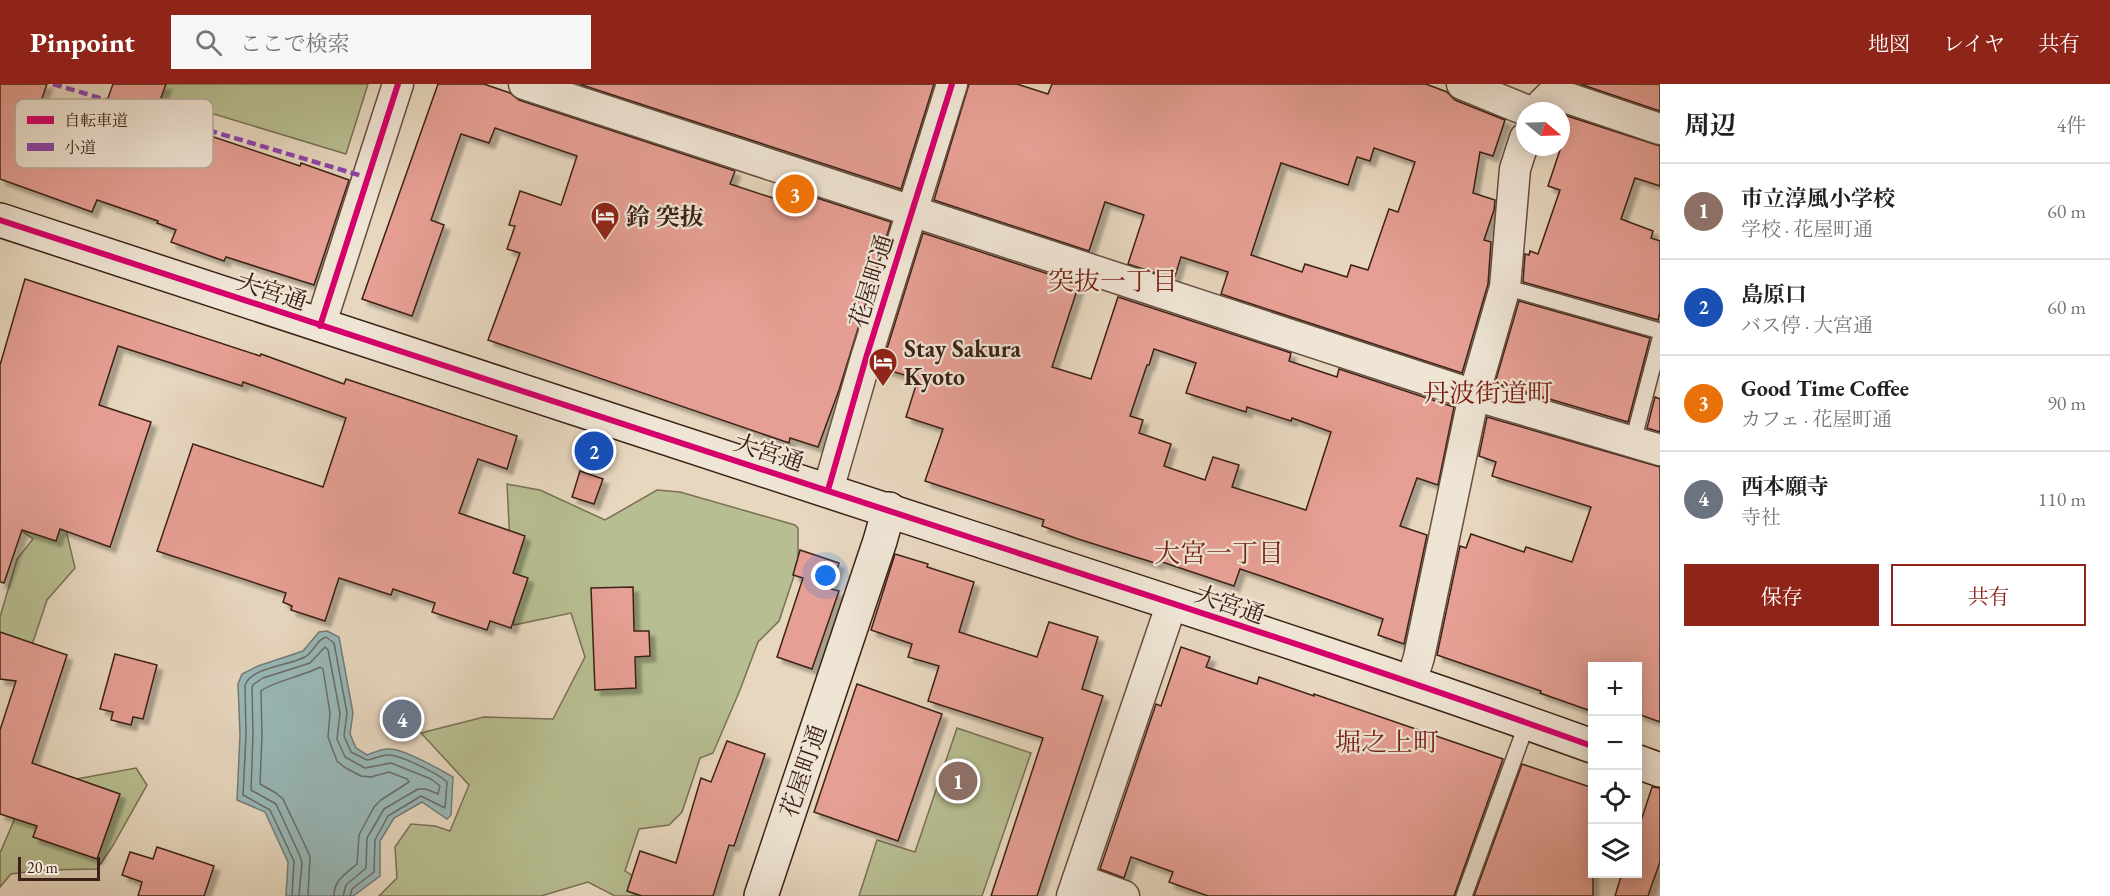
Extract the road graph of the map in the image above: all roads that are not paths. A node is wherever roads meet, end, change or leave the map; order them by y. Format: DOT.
graph roads {
  1 [pos="398,84"];
  2 [pos="524,84"];
  3 [pos="951,84"];
  4 [pos="1462,84"];
  5 [pos="1548,96"];
  6 [pos="1516,106"];
  7 [pos="1660,129"];
  8 [pos="1519,156"];
  9 [pos="912,210"];
  10 [pos="0,220"];
  11 [pos="1505,286"];
  12 [pos="320,326"];
  13 [pos="1660,331"];
  14 [pos="1660,339"];
  15 [pos="1474,395"];
  16 [pos="1647,445"];
  17 [pos="828,490"];
  18 [pos="889,509"];
  19 [pos="1172,603"];
  20 [pos="1411,683"];
  21 [pos="1527,723"];
  22 [pos="1588,744"];
  23 [pos="1642,763"];
  24 [pos="1660,770"];
  25 [pos="1075,887"];
  26 [pos="761,896"];
  27 [pos="1124,896"];
  28 [pos="1464,896"];
  1 -- 12 [label="street"];
  2 -- 9 [label="street"];
  3 -- 9 [label="street, 花屋町通"];
  4 -- 6 [label="street"];
  5 -- 7 [label="street"];
  8 -- 11 [label="street"];
  9 -- 15 [label="street"];
  9 -- 17 [label="street, 花屋町通"];
  10 -- 12 [label="street, 大宮通"];
  11 -- 13 [label="lane"];
  11 -- 15 [label="street"];
  12 -- 17 [label="street, 大宮通"];
  14 -- 16 [label="lane"];
  15 -- 16 [label="street"];
  15 -- 20 [label="street"];
  17 -- 18 [label="street, 大宮通"];
  18 -- 19 [label="street, 大宮通"];
  18 -- 26 [label="street, 花屋町通"];
  19 -- 20 [label="street, 大宮通"];
  19 -- 25 [label="street"];
  20 -- 21 [label="street, 大宮通"];
  21 -- 22 [label="street, 大宮通"];
  21 -- 28 [label="lane"];
  23 -- 24 [label="street"];
  25 -- 27 [label="street"];
}
